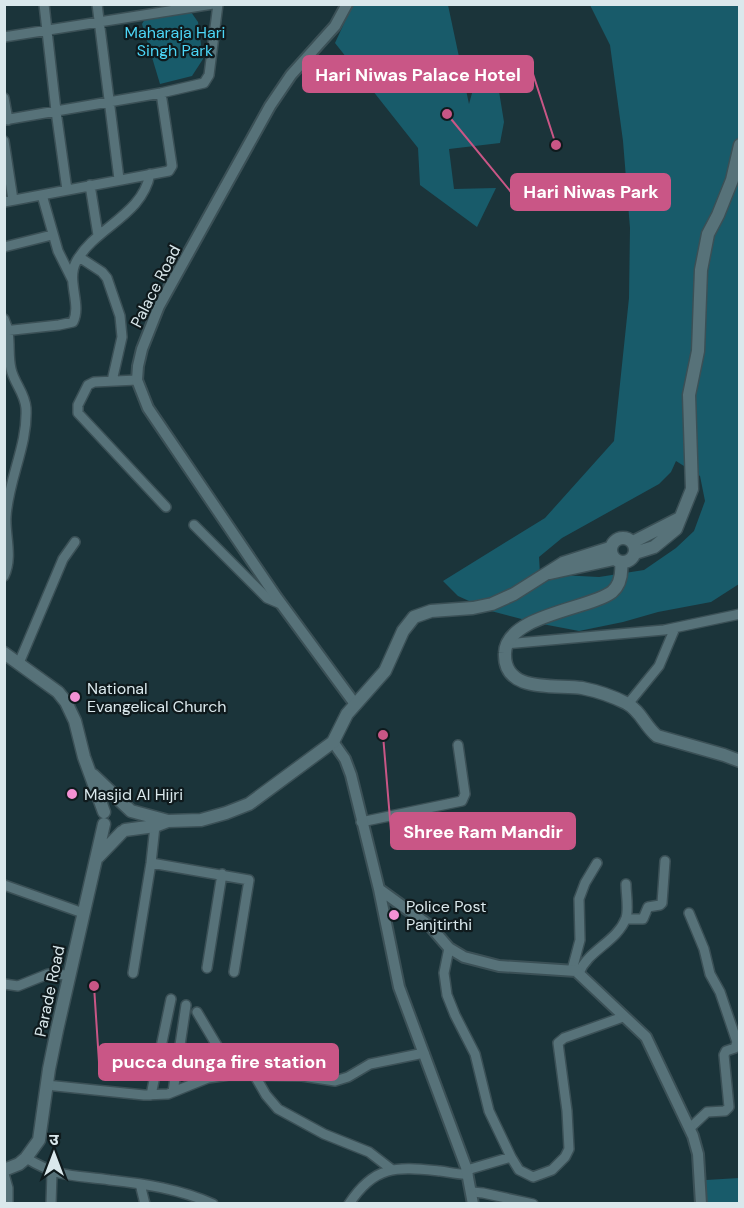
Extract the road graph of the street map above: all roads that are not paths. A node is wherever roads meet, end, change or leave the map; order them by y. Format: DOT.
graph roads {
  1 [pos="44,4"];
  2 [pos="97,4"];
  3 [pos="213,4"];
  4 [pos="218,4"];
  5 [pos="346,4"];
  6 [pos="99,22"];
  7 [pos="47,29"];
  8 [pos="4,37"];
  9 [pos="161,93"];
  10 [pos="4,98"];
  11 [pos="109,102"];
  12 [pos="56,111"];
  13 [pos="6,120"];
  14 [pos="4,141"];
  15 [pos="740,145"];
  16 [pos="150,174"];
  17 [pos="119,179"];
  18 [pos="90,185"];
  19 [pos="68,190"];
  20 [pos="42,195"];
  21 [pos="9,201"];
  22 [pos="52,235"];
  23 [pos="98,235"];
  24 [pos="4,247"];
  25 [pos="79,257"];
  26 [pos="72,279"];
  27 [pos="4,319"];
  28 [pos="6,330"];
  29 [pos="137,380"];
  30 [pos="112,381"];
  31 [pos="6,504"];
  32 [pos="166,507"];
  33 [pos="194,525"];
  34 [pos="75,542"];
  35 [pos="634,548"];
  36 [pos="615,556"];
  37 [pos="4,576"];
  38 [pos="281,604"];
  39 [pos="740,614"];
  40 [pos="675,628"];
  41 [pos="506,644"];
  42 [pos="4,653"];
  43 [pos="20,663"];
  44 [pos="355,704"];
  45 [pos="628,704"];
  46 [pos="333,742"];
  47 [pos="458,745"];
  48 [pos="740,761"];
  49 [pos="90,772"];
  50 [pos="127,808"];
  51 [pos="104,818"];
  52 [pos="168,821"];
  53 [pos="361,822"];
  54 [pos="155,826"];
  55 [pos="123,831"];
  56 [pos="97,858"];
  57 [pos="665,861"];
  58 [pos="151,863"];
  59 [pos="597,863"];
  60 [pos="222,874"];
  61 [pos="626,884"];
  62 [pos="4,885"];
  63 [pos="379,890"];
  64 [pos="83,913"];
  65 [pos="688,913"];
  66 [pos="626,919"];
  67 [pos="449,948"];
  68 [pos="207,968"];
  69 [pos="576,971"];
  70 [pos="234,972"];
  71 [pos="133,973"];
  72 [pos="69,975"];
  73 [pos="4,984"];
  74 [pos="171,999"];
  75 [pos="186,1005"];
  76 [pos="198,1012"];
  77 [pos="623,1017"];
  78 [pos="424,1053"];
  79 [pos="230,1076"];
  80 [pos="255,1077"];
  81 [pos="46,1085"];
  82 [pos="173,1092"];
  83 [pos="151,1095"];
  84 [pos="690,1128"];
  85 [pos="39,1131"];
  86 [pos="511,1157"];
  87 [pos="26,1158"];
  88 [pos="4,1166"];
  89 [pos="391,1169"];
  90 [pos="4,1172"];
  91 [pos="51,1172"];
  92 [pos="467,1172"];
  93 [pos="140,1184"];
  94 [pos="473,1198"];
  95 [pos="8,1203"];
  96 [pos="51,1203"];
  97 [pos="145,1203"];
  98 [pos="213,1203"];
  99 [pos="349,1203"];
  100 [pos="533,1203"];
  101 [pos="701,1203"];
  1 -- 7 [label="street"];
  2 -- 6 [label="street"];
  3 -- 6 [label="street"];
  4 -- 9 [label="street"];
  5 -- 29 [label="street, Palace Road"];
  6 -- 7 [label="street"];
  6 -- 11 [label="street"];
  7 -- 8 [label="street"];
  7 -- 12 [label="street"];
  9 -- 11 [label="street"];
  9 -- 16 [label="street"];
  10 -- 13 [label="street"];
  11 -- 12 [label="street"];
  11 -- 17 [label="street"];
  12 -- 13 [label="street"];
  12 -- 19 [label="street"];
  14 -- 21 [label="street"];
  15 -- 35 [label="main road"];
  16 -- 17 [label="street"];
  16 -- 23 [label="street"];
  17 -- 18 [label="street"];
  18 -- 19 [label="street"];
  18 -- 23 [label="street"];
  19 -- 20 [label="street"];
  20 -- 21 [label="street"];
  20 -- 22 [label="street"];
  22 -- 24 [label="street"];
  22 -- 26 [label="street"];
  23 -- 25 [label="street"];
  25 -- 26 [label="street"];
  25 -- 30 [label="street"];
  26 -- 28 [label="street"];
  27 -- 28 [label="street"];
  28 -- 31 [label="street"];
  29 -- 30 [label="street"];
  29 -- 38 [label="street"];
  30 -- 32 [label="street"];
  31 -- 37 [label="street"];
  33 -- 38 [label="street"];
  34 -- 43 [label="street"];
  35 -- 36 [label="main road"];
  35 -- 36 [label="main road"];
  36 -- 41 [label="main road"];
  36 -- 44 [label="main road"];
  38 -- 44 [label="street"];
  39 -- 40 [label="street"];
  40 -- 41 [label="street"];
  40 -- 45 [label="street"];
  41 -- 45 [label="main road"];
  42 -- 43 [label="main road"];
  43 -- 49 [label="main road"];
  44 -- 46 [label="main road"];
  45 -- 48 [label="main road"];
  46 -- 52 [label="main road"];
  46 -- 53 [label="street"];
  47 -- 53 [label="street"];
  49 -- 50 [label="main road"];
  49 -- 51 [label="main road"];
  50 -- 51 [label="main road"];
  50 -- 52 [label="main road"];
  50 -- 55 [label="main road"];
  51 -- 55 [label="main road"];
  51 -- 56 [label="main road, Parade Road"];
  52 -- 54 [label="main road"];
  53 -- 63 [label="street"];
  54 -- 55 [label="main road"];
  54 -- 58 [label="street"];
  55 -- 56 [label="main road"];
  56 -- 64 [label="main road, Parade Road"];
  57 -- 66 [label="street"];
  58 -- 60 [label="street"];
  58 -- 71 [label="street"];
  59 -- 69 [label="street"];
  60 -- 68 [label="street"];
  60 -- 70 [label="street"];
  61 -- 66 [label="street"];
  62 -- 64 [label="street"];
  63 -- 67 [label="street"];
  63 -- 78 [label="street"];
  64 -- 72 [label="main road, Parade Road"];
  65 -- 84 [label="street"];
  66 -- 69 [label="street"];
  67 -- 69 [label="street"];
  67 -- 86 [label="street"];
  69 -- 77 [label="street"];
  72 -- 73 [label="street"];
  72 -- 81 [label="main road, Parade Road"];
  74 -- 83 [label="street"];
  75 -- 82 [label="street"];
  76 -- 79 [label="street"];
  77 -- 84 [label="street"];
  77 -- 86 [label="street"];
  78 -- 80 [label="street"];
  78 -- 92 [label="street"];
  79 -- 80 [label="street"];
  79 -- 82 [label="street"];
  80 -- 89 [label="street"];
  81 -- 83 [label="street"];
  81 -- 85 [label="main road, Parade Road"];
  82 -- 83 [label="street"];
  84 -- 101 [label="street"];
  85 -- 87 [label="main road, Parade Road"];
  85 -- 88 [label="main road, Parade Road"];
  86 -- 92 [label="street"];
  87 -- 90 [label="main road"];
  87 -- 91 [label="street"];
  89 -- 92 [label="street"];
  89 -- 99 [label="street"];
  90 -- 95 [label="street"];
  91 -- 93 [label="street"];
  91 -- 96 [label="street"];
  92 -- 94 [label="street"];
  93 -- 97 [label="street"];
  93 -- 98 [label="street"];
  94 -- 100 [label="street"];
}
